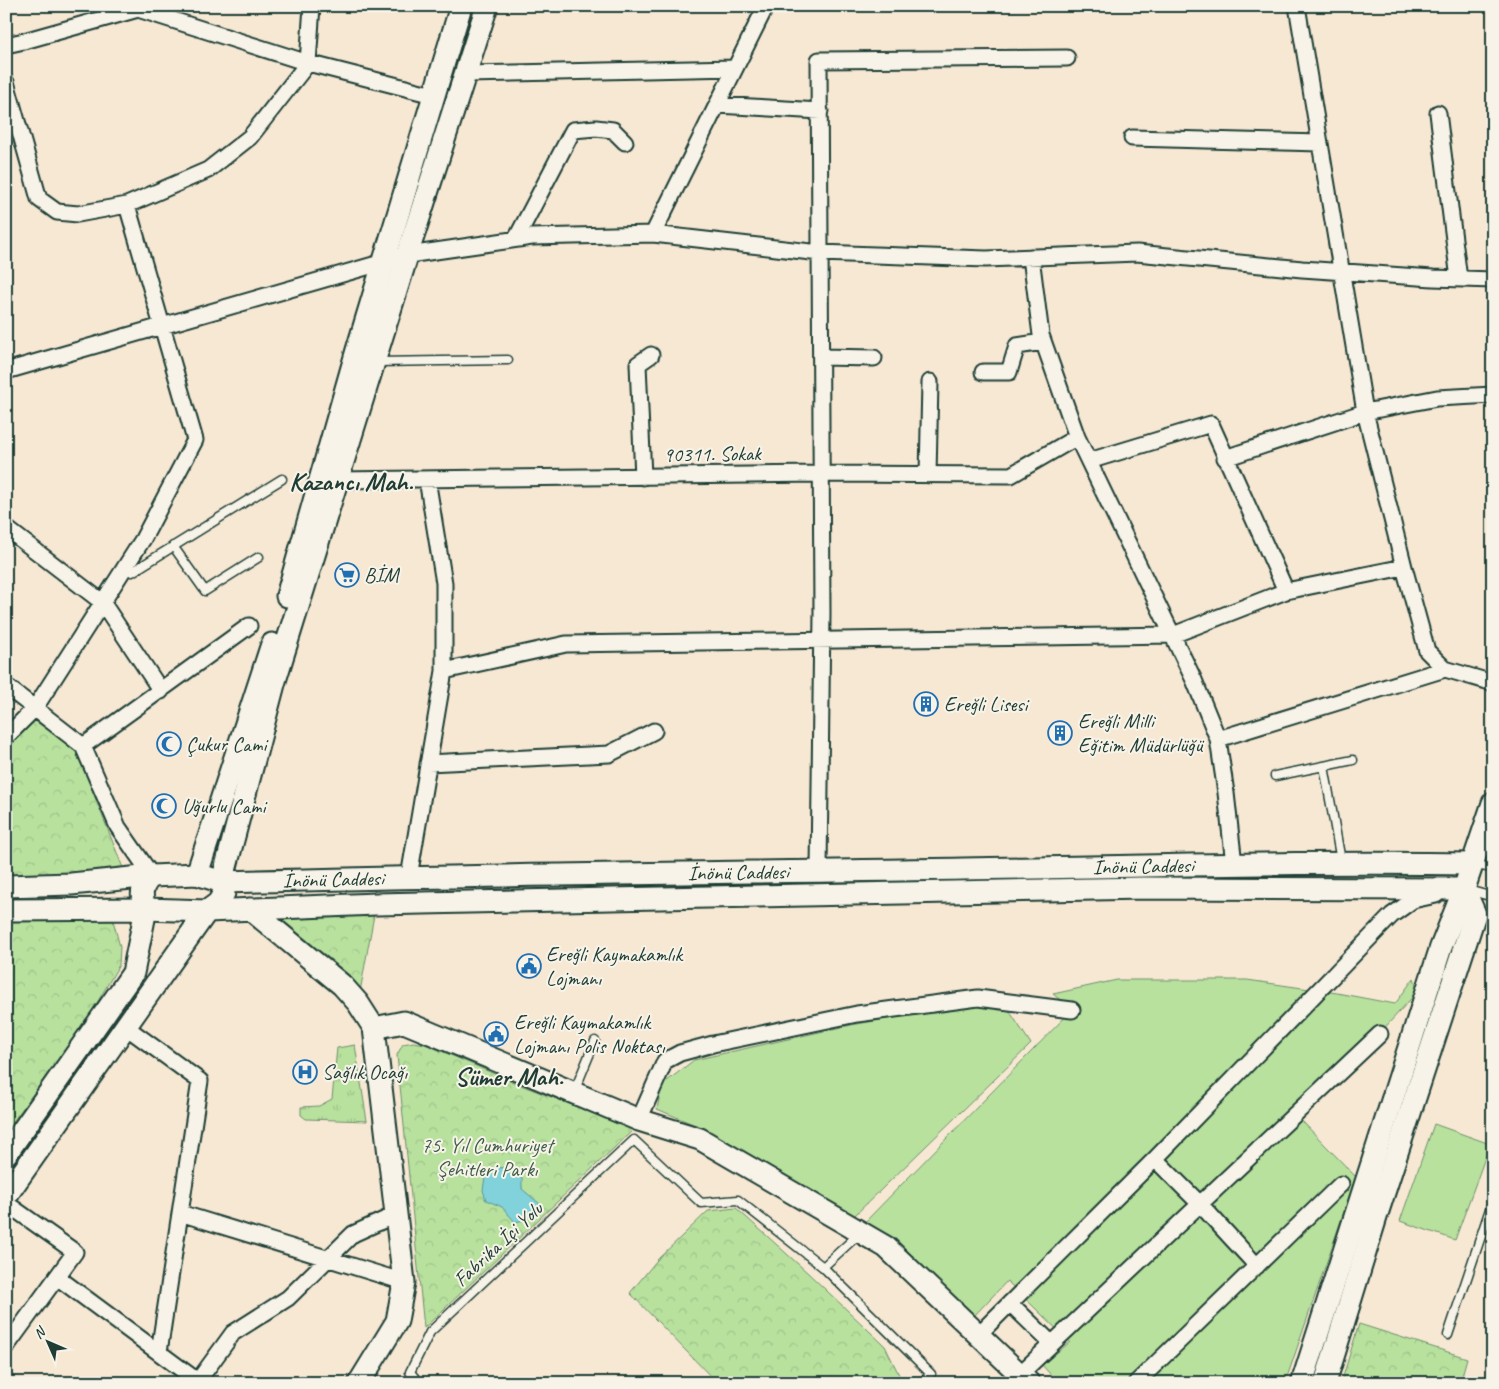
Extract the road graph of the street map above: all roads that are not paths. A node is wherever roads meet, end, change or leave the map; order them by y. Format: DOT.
graph roads {
  1 [pos="312,6"];
  2 [pos="461,6"];
  3 [pos="487,6"];
  4 [pos="766,6"];
  5 [pos="1297,6"];
  6 [pos="172,13"];
  7 [pos="6,45"];
  8 [pos="1067,58"];
  9 [pos="308,63"];
  10 [pos="735,68"];
  11 [pos="466,74"];
  12 [pos="6,82"];
  13 [pos="433,95"];
  14 [pos="717,105"];
  15 [pos="820,111"];
  16 [pos="1438,113"];
  17 [pos="1132,138"];
  18 [pos="625,142"];
  19 [pos="1320,144"];
  20 [pos="127,205"];
  21 [pos="653,234"];
  22 [pos="516,239"];
  23 [pos="820,253"];
  24 [pos="408,255"];
  25 [pos="1031,257"];
  26 [pos="383,263"];
  27 [pos="1342,272"];
  28 [pos="1459,279"];
  29 [pos="1493,280"];
  30 [pos="162,325"];
  31 [pos="1044,342"];
  32 [pos="651,354"];
  33 [pos="821,357"];
  34 [pos="874,358"];
  35 [pos="508,360"];
  36 [pos="374,362"];
  37 [pos="6,371"];
  38 [pos="983,372"];
  39 [pos="930,382"];
  40 [pos="1493,395"];
  41 [pos="1366,412"];
  42 [pos="1078,438"];
  43 [pos="1225,458"];
  44 [pos="1089,461"];
  45 [pos="821,474"];
  46 [pos="928,474"];
  47 [pos="642,477"];
  48 [pos="282,479"];
  49 [pos="338,480"];
  50 [pos="427,480"];
  51 [pos="6,528"];
  52 [pos="173,546"];
  53 [pos="259,557"];
  54 [pos="125,567"];
  55 [pos="1404,567"];
  56 [pos="1286,592"];
  57 [pos="102,602"];
  58 [pos="249,626"];
  59 [pos="1173,635"];
  60 [pos="821,640"];
  61 [pos="1445,669"];
  62 [pos="444,671"];
  63 [pos="1493,683"];
  64 [pos="6,686"];
  65 [pos="161,691"];
  66 [pos="35,708"];
  67 [pos="654,731"];
  68 [pos="6,738"];
  69 [pos="1218,739"];
  70 [pos="83,746"];
  71 [pos="1353,760"];
  72 [pos="428,763"];
  73 [pos="1324,766"];
  74 [pos="1275,776"];
  75 [pos="1493,803"];
  76 [pos="1342,863"];
  77 [pos="1234,864"];
  78 [pos="1483,866"];
  79 [pos="819,871"];
  80 [pos="196,874"];
  81 [pos="152,876"];
  82 [pos="409,877"];
  83 [pos="222,882"];
  84 [pos="6,886"];
  85 [pos="1464,889"];
  86 [pos="1493,897"];
  87 [pos="146,909"];
  88 [pos="250,909"];
  89 [pos="6,910"];
  90 [pos="207,911"];
  91 [pos="1072,1010"];
  92 [pos="126,1027"];
  93 [pos="374,1028"];
  94 [pos="1380,1034"];
  95 [pos="595,1041"];
  96 [pos="573,1093"];
  97 [pos="638,1120"];
  98 [pos="6,1154"];
  99 [pos="1156,1159"];
  100 [pos="1341,1184"];
  101 [pos="6,1196"];
  102 [pos="1493,1200"];
  103 [pos="6,1203"];
  104 [pos="1200,1204"];
  105 [pos="180,1213"];
  106 [pos="397,1214"];
  107 [pos="861,1232"];
  108 [pos="328,1259"];
  109 [pos="823,1266"];
  110 [pos="1257,1266"];
  111 [pos="57,1276"];
  112 [pos="404,1282"];
  113 [pos="1010,1303"];
  114 [pos="978,1335"];
  115 [pos="1448,1335"];
  116 [pos="1051,1343"];
  117 [pos="6,1347"];
  118 [pos="159,1352"];
  119 [pos="1024,1378"];
  120 [pos="199,1382"];
  121 [pos="359,1383"];
  122 [pos="419,1383"];
  123 [pos="922,1383"];
  124 [pos="1136,1383"];
  125 [pos="1302,1383"];
  126 [pos="1324,1383"];
  1 -- 9 [label="street"];
  2 -- 13 [label="main road"];
  3 -- 11 [label="main road"];
  4 -- 10 [label="street"];
  5 -- 19 [label="street"];
  6 -- 7 [label="street"];
  6 -- 9 [label="street"];
  8 -- 15 [label="street"];
  9 -- 13 [label="street"];
  9 -- 20 [label="street"];
  10 -- 11 [label="street"];
  10 -- 14 [label="street"];
  11 -- 24 [label="main road"];
  12 -- 20 [label="street"];
  13 -- 26 [label="main road"];
  14 -- 15 [label="street"];
  14 -- 21 [label="street"];
  15 -- 23 [label="street"];
  16 -- 28 [label="street"];
  17 -- 19 [label="street"];
  18 -- 22 [label="street"];
  19 -- 27 [label="street"];
  20 -- 30 [label="street"];
  21 -- 22 [label="street"];
  21 -- 23 [label="street"];
  22 -- 24 [label="street"];
  23 -- 25 [label="street"];
  23 -- 33 [label="street"];
  24 -- 26 [label="street"];
  24 -- 36 [label="main road"];
  25 -- 27 [label="street"];
  25 -- 31 [label="street"];
  26 -- 30 [label="street"];
  26 -- 80 [label="main road"];
  27 -- 28 [label="street"];
  27 -- 41 [label="street"];
  28 -- 29 [label="street"];
  30 -- 37 [label="street"];
  30 -- 54 [label="street"];
  31 -- 38 [label="street"];
  31 -- 42 [label="street"];
  32 -- 47 [label="street"];
  33 -- 34 [label="street"];
  33 -- 45 [label="street"];
  35 -- 36 [label="lane"];
  36 -- 49 [label="main road"];
  39 -- 46 [label="street"];
  40 -- 41 [label="street"];
  41 -- 43 [label="street"];
  41 -- 55 [label="street"];
  42 -- 44 [label="street"];
  42 -- 46 [label="street, 90311. Sokak"];
  43 -- 44 [label="street"];
  43 -- 56 [label="street"];
  44 -- 59 [label="street"];
  45 -- 46 [label="street, 90311. Sokak"];
  45 -- 47 [label="street, 90311. Sokak"];
  45 -- 60 [label="street"];
  47 -- 50 [label="street, 90311. Sokak"];
  48 -- 52 [label="lane"];
  49 -- 50 [label="street, 90311. Sokak"];
  49 -- 83 [label="main road"];
  50 -- 62 [label="street"];
  51 -- 57 [label="street"];
  52 -- 53 [label="lane"];
  52 -- 54 [label="lane"];
  54 -- 57 [label="street"];
  55 -- 56 [label="street"];
  55 -- 61 [label="street"];
  56 -- 59 [label="street"];
  57 -- 65 [label="street"];
  57 -- 66 [label="street"];
  58 -- 65 [label="street"];
  59 -- 60 [label="street"];
  59 -- 69 [label="street"];
  60 -- 62 [label="street"];
  60 -- 79 [label="street"];
  61 -- 63 [label="street"];
  61 -- 69 [label="street"];
  62 -- 72 [label="street"];
  64 -- 66 [label="street"];
  65 -- 70 [label="street"];
  66 -- 68 [label="street"];
  66 -- 70 [label="street"];
  67 -- 72 [label="street"];
  69 -- 77 [label="street"];
  70 -- 81 [label="street"];
  71 -- 73 [label="lane"];
  72 -- 82 [label="street"];
  73 -- 74 [label="lane"];
  73 -- 76 [label="lane"];
  75 -- 78 [label="main road"];
  76 -- 77 [label="main road, İnönü Caddesi"];
  76 -- 78 [label="main road, İnönü Caddesi"];
  77 -- 79 [label="main road, İnönü Caddesi"];
  78 -- 85 [label="main road"];
  79 -- 82 [label="main road, İnönü Caddesi"];
  80 -- 81 [label="main road, İnönü Caddesi"];
  80 -- 83 [label="main road, İnönü Caddesi"];
  81 -- 84 [label="main road, İnönü Caddesi"];
  81 -- 87 [label="main road"];
  82 -- 83 [label="main road, İnönü Caddesi"];
  83 -- 90 [label="main road"];
  85 -- 86 [label="lane"];
  85 -- 88 [label="main road"];
  85 -- 99 [label="street"];
  85 -- 125 [label="main road"];
  85 -- 126 [label="main road"];
  87 -- 89 [label="main road"];
  87 -- 90 [label="main road"];
  87 -- 98 [label="main road"];
  88 -- 90 [label="main road"];
  88 -- 93 [label="main road"];
  90 -- 92 [label="main road"];
  91 -- 97 [label="street"];
  92 -- 101 [label="main road"];
  92 -- 105 [label="street"];
  93 -- 96 [label="main road"];
  93 -- 106 [label="main road"];
  94 -- 104 [label="street"];
  95 -- 96 [label="lane"];
  96 -- 97 [label="main road"];
  97 -- 107 [label="main road"];
  99 -- 104 [label="street"];
  99 -- 113 [label="street"];
  100 -- 110 [label="street"];
  102 -- 115 [label="lane"];
  103 -- 111 [label="street"];
  104 -- 110 [label="street"];
  104 -- 116 [label="street"];
  105 -- 108 [label="street"];
  105 -- 118 [label="street"];
  106 -- 108 [label="street"];
  106 -- 112 [label="main road"];
  107 -- 109 [label="lane"];
  107 -- 114 [label="main road"];
  108 -- 112 [label="street"];
  108 -- 120 [label="street"];
  109 -- 122 [label="lane, Fabrika İçi Yolu"];
  109 -- 123 [label="lane, Fabrika İçi Yolu"];
  110 -- 124 [label="street"];
  111 -- 117 [label="street"];
  111 -- 118 [label="street"];
  112 -- 121 [label="main road"];
  113 -- 114 [label="street"];
  113 -- 116 [label="street"];
  114 -- 119 [label="main road"];
  116 -- 119 [label="street"];
  118 -- 120 [label="street"];
}
